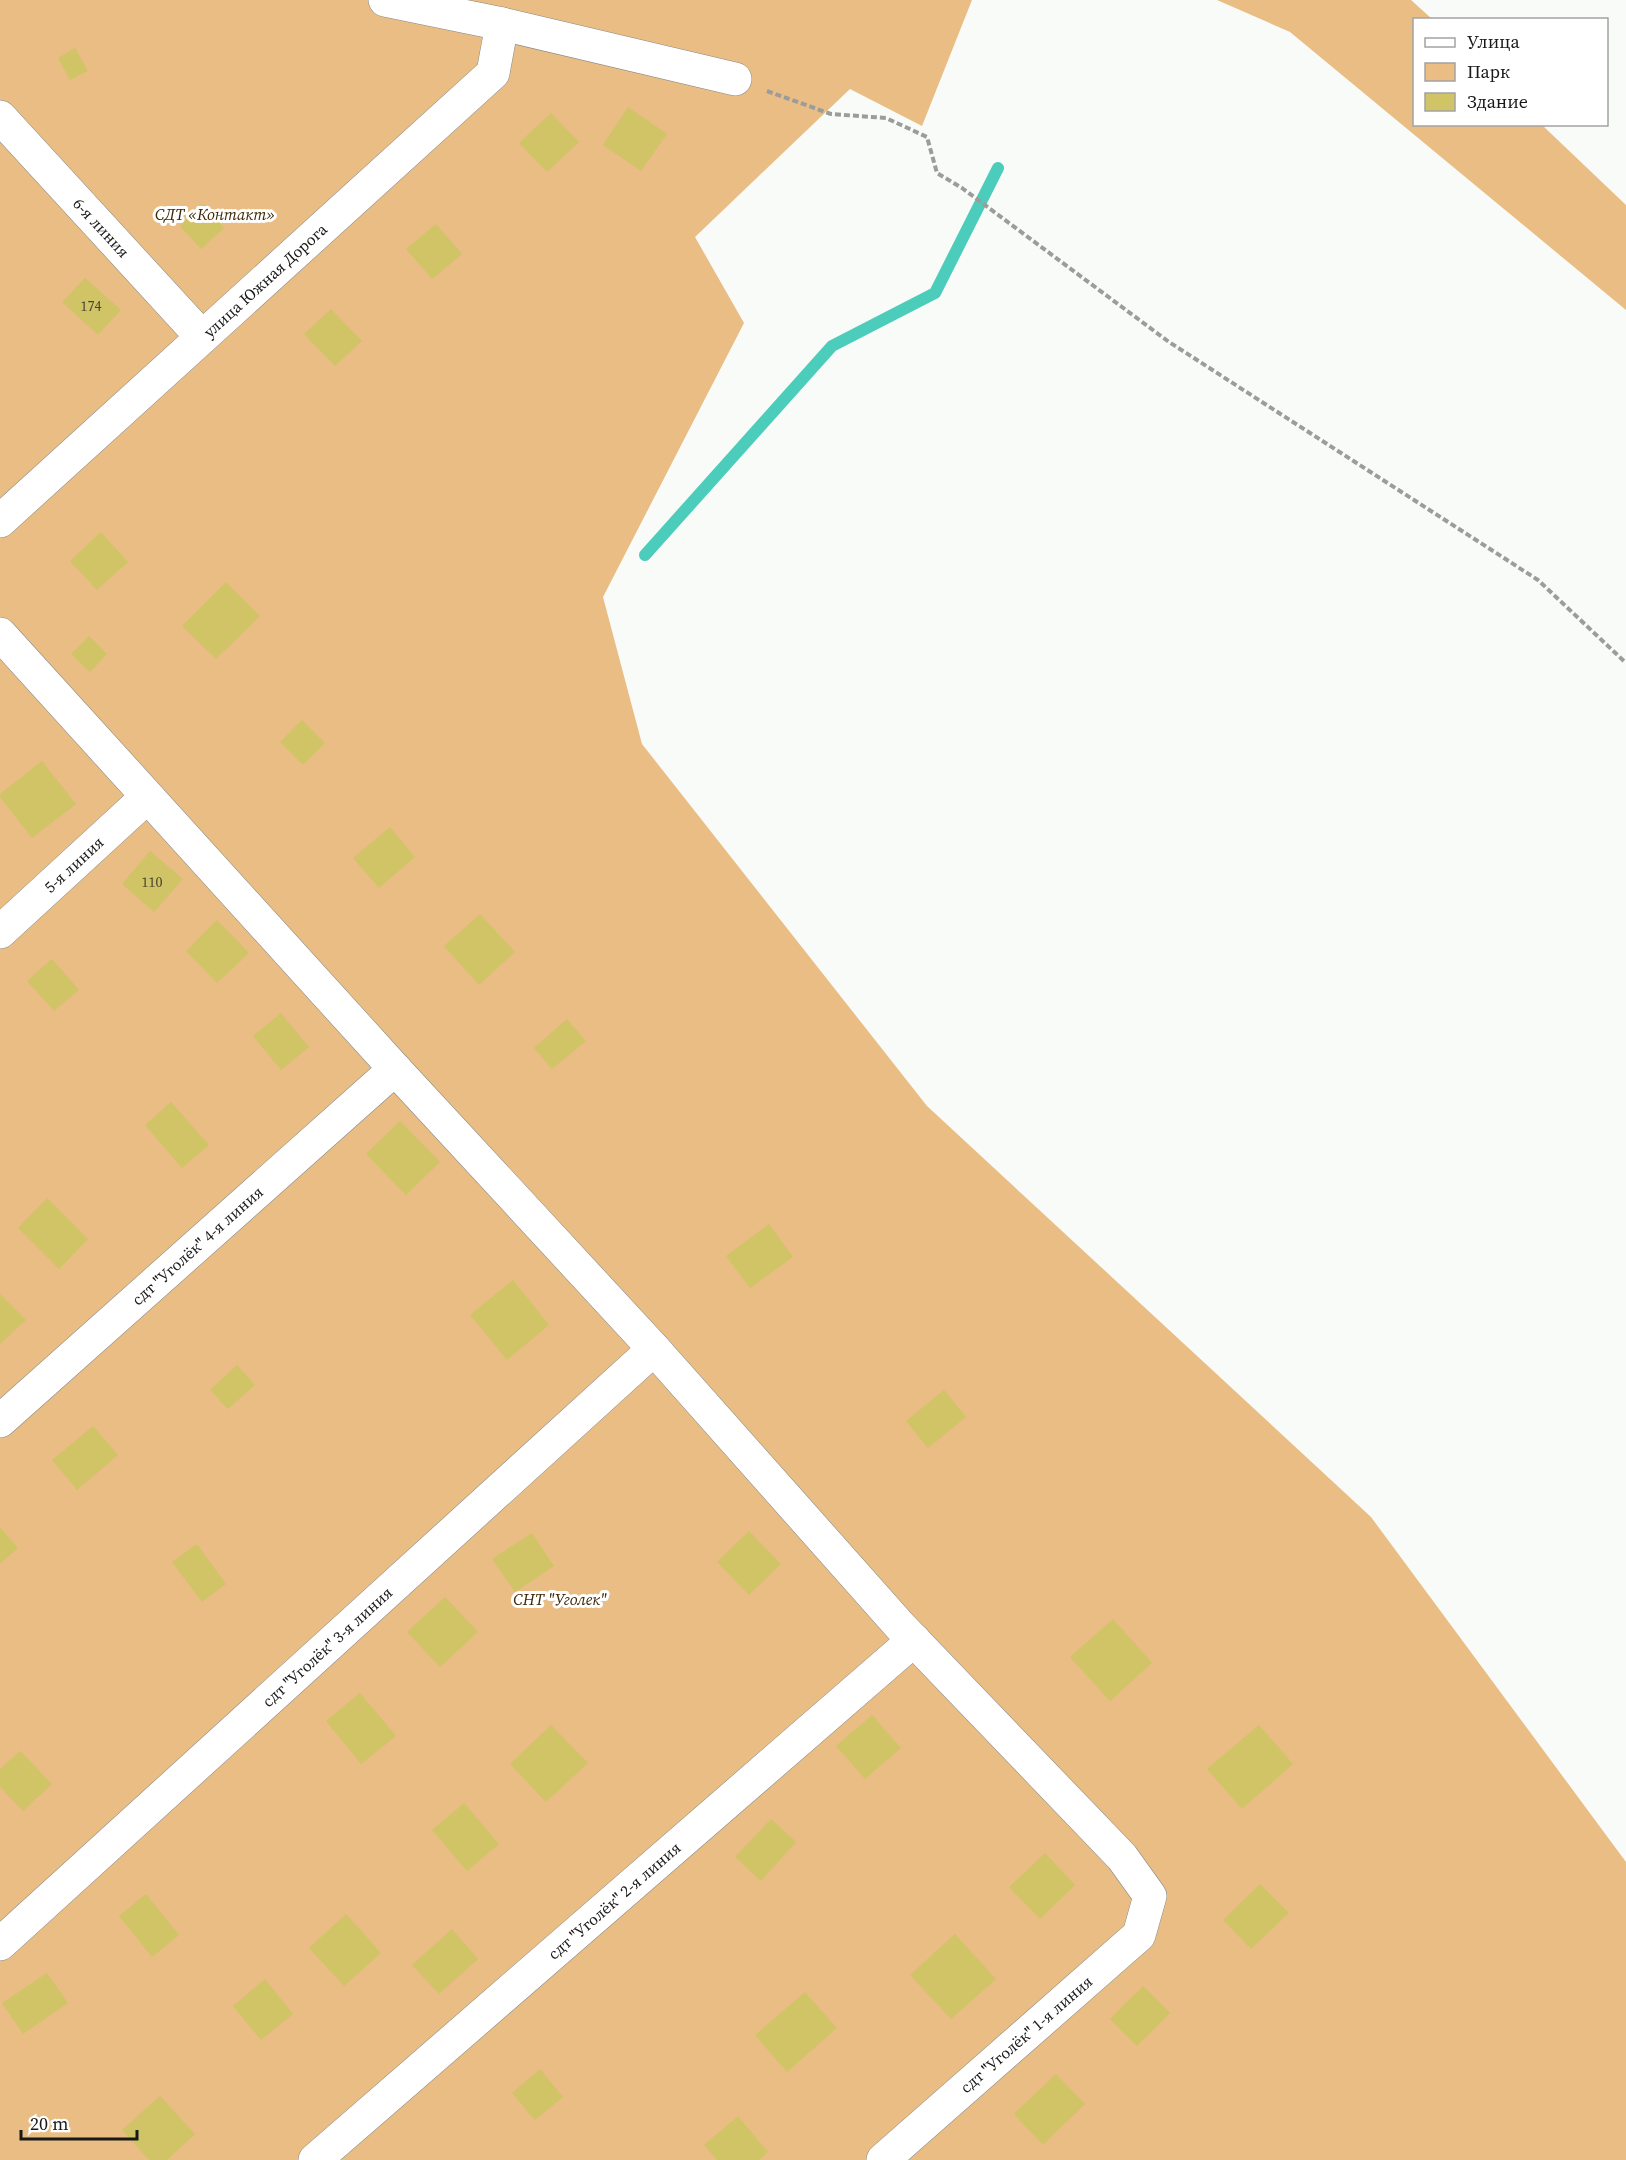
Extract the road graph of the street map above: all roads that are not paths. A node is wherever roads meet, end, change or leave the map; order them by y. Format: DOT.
graph roads {
  1 [pos="385,0"];
  2 [pos="502,24"];
  3 [pos="735,80"];
  4 [pos="0,117"];
  5 [pos="202,337"];
  6 [pos="0,521"];
  7 [pos="0,634"];
  8 [pos="147,797"];
  9 [pos="0,932"];
  10 [pos="395,1069"];
  11 [pos="654,1349"];
  12 [pos="0,1421"];
  13 [pos="914,1640"];
  14 [pos="0,1944"];
  15 [pos="315,2160"];
  16 [pos="883,2160"];
  1 -- 2 [label="street"];
  2 -- 3 [label="street"];
  2 -- 5 [label="street, улица Южная Дорога"];
  4 -- 5 [label="street, 6-я линия"];
  5 -- 6 [label="street, улица Южная Дорога"];
  7 -- 8 [label="street"];
  8 -- 9 [label="street, 5-я линия"];
  8 -- 10 [label="street"];
  10 -- 11 [label="street"];
  10 -- 12 [label="street, сдт \"Уголёк\" 4-я линия"];
  11 -- 13 [label="street"];
  11 -- 14 [label="street, сдт \"Уголёк\" 3-я линия"];
  13 -- 15 [label="street, сдт \"Уголёк\" 2-я линия"];
  13 -- 16 [label="street, сдт \"Уголёк\" 1-я линия"];
}
